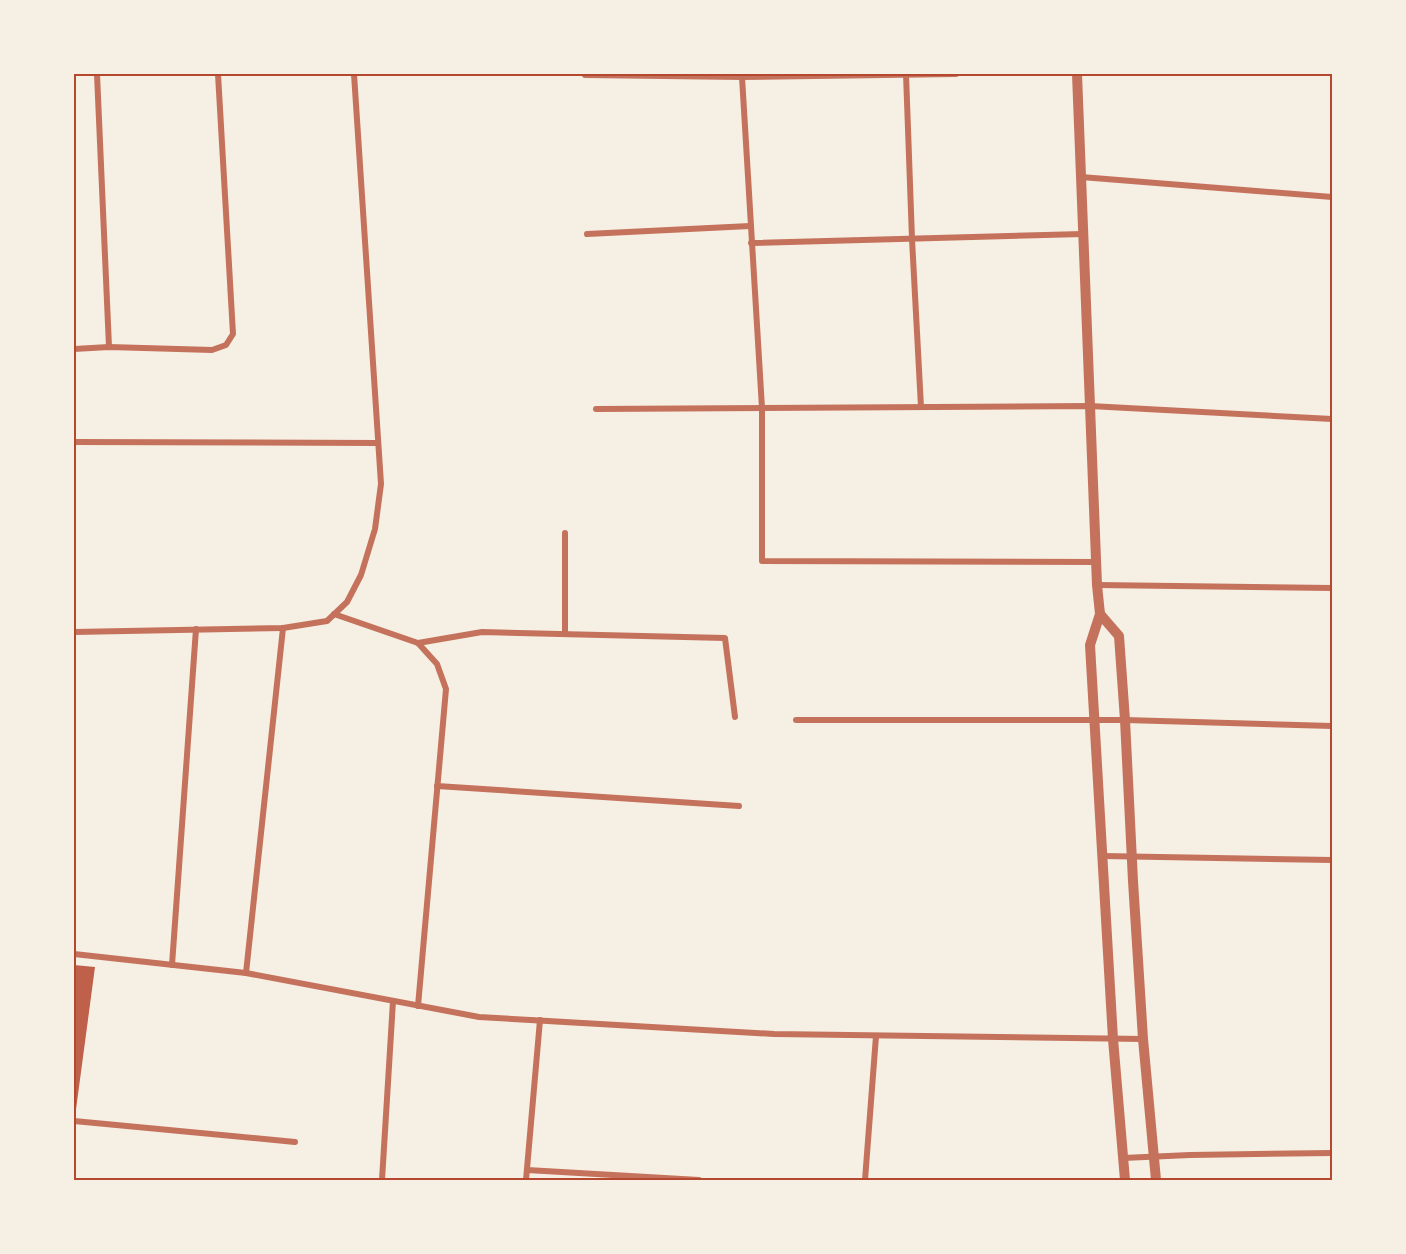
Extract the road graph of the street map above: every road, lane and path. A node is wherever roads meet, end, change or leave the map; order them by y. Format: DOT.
graph roads {
  1 [pos="97,74"];
  2 [pos="218,74"];
  3 [pos="354,74"];
  4 [pos="906,74"];
  5 [pos="956,74"];
  6 [pos="1077,74"];
  7 [pos="585,75"];
  8 [pos="742,77"];
  9 [pos="1081,177"];
  10 [pos="1332,197"];
  11 [pos="750,226"];
  12 [pos="587,234"];
  13 [pos="1083,234"];
  14 [pos="912,239"];
  15 [pos="751,243"];
  16 [pos="109,347"];
  17 [pos="74,349"];
  18 [pos="1090,406"];
  19 [pos="921,407"];
  20 [pos="762,408"];
  21 [pos="596,409"];
  22 [pos="1332,418"];
  23 [pos="74,442"];
  24 [pos="378,442"];
  25 [pos="565,533"];
  26 [pos="1096,562"];
  27 [pos="1097,585"];
  28 [pos="1332,588"];
  29 [pos="334,614"];
  30 [pos="1100,614"];
  31 [pos="283,628"];
  32 [pos="196,629"];
  33 [pos="74,632"];
  34 [pos="566,634"];
  35 [pos="418,643"];
  36 [pos="735,717"];
  37 [pos="796,720"];
  38 [pos="1125,720"];
  39 [pos="1094,721"];
  40 [pos="1332,726"];
  41 [pos="437,786"];
  42 [pos="740,806"];
  43 [pos="1103,856"];
  44 [pos="1132,857"];
  45 [pos="1332,860"];
  46 [pos="74,954"];
  47 [pos="172,965"];
  48 [pos="246,973"];
  49 [pos="393,1001"];
  50 [pos="418,1006"];
  51 [pos="540,1020"];
  52 [pos="876,1036"];
  53 [pos="1113,1039"];
  54 [pos="1143,1039"];
  55 [pos="74,1121"];
  56 [pos="295,1142"];
  57 [pos="1332,1154"];
  58 [pos="1123,1158"];
  59 [pos="1154,1158"];
  60 [pos="527,1170"];
  61 [pos="382,1180"];
  62 [pos="526,1180"];
  63 [pos="699,1180"];
  64 [pos="865,1180"];
  65 [pos="1125,1180"];
  66 [pos="1156,1180"];
  1 -- 16 [label="street"];
  2 -- 16 [label="street"];
  3 -- 24 [label="street"];
  4 -- 5 [label="street"];
  4 -- 8 [label="street"];
  4 -- 14 [label="street"];
  6 -- 9 [label="street"];
  7 -- 8 [label="street"];
  8 -- 11 [label="street"];
  9 -- 10 [label="street"];
  9 -- 13 [label="street"];
  11 -- 12 [label="street"];
  11 -- 15 [label="street"];
  13 -- 14 [label="street"];
  13 -- 18 [label="street"];
  14 -- 15 [label="street"];
  14 -- 19 [label="street"];
  15 -- 20 [label="street"];
  16 -- 17 [label="street"];
  18 -- 19 [label="street"];
  18 -- 22 [label="street"];
  18 -- 26 [label="street"];
  19 -- 20 [label="street"];
  20 -- 21 [label="street"];
  20 -- 26 [label="street"];
  23 -- 24 [label="street"];
  24 -- 29 [label="street"];
  25 -- 34 [label="street"];
  26 -- 27 [label="street"];
  27 -- 28 [label="street"];
  27 -- 30 [label="street"];
  29 -- 31 [label="street"];
  29 -- 35 [label="street"];
  30 -- 38 [label="street"];
  30 -- 39 [label="street"];
  31 -- 32 [label="street"];
  31 -- 48 [label="street"];
  32 -- 33 [label="street"];
  32 -- 47 [label="street"];
  34 -- 35 [label="street"];
  34 -- 36 [label="street"];
  35 -- 41 [label="street"];
  37 -- 39 [label="street"];
  38 -- 39 [label="street"];
  38 -- 40 [label="street"];
  38 -- 44 [label="street"];
  39 -- 43 [label="street"];
  41 -- 42 [label="street"];
  41 -- 50 [label="street"];
  43 -- 44 [label="street"];
  43 -- 53 [label="street"];
  44 -- 45 [label="street"];
  44 -- 54 [label="street"];
  46 -- 47 [label="street"];
  47 -- 48 [label="street"];
  48 -- 49 [label="street"];
  49 -- 50 [label="street"];
  49 -- 61 [label="street"];
  50 -- 51 [label="street"];
  51 -- 52 [label="street"];
  51 -- 60 [label="street"];
  52 -- 53 [label="street"];
  52 -- 64 [label="street"];
  53 -- 54 [label="street"];
  53 -- 58 [label="street"];
  54 -- 59 [label="street"];
  55 -- 56 [label="street"];
  57 -- 59 [label="street"];
  58 -- 59 [label="street"];
  58 -- 65 [label="street"];
  59 -- 66 [label="street"];
  60 -- 62 [label="street"];
  60 -- 63 [label="street"];
}
